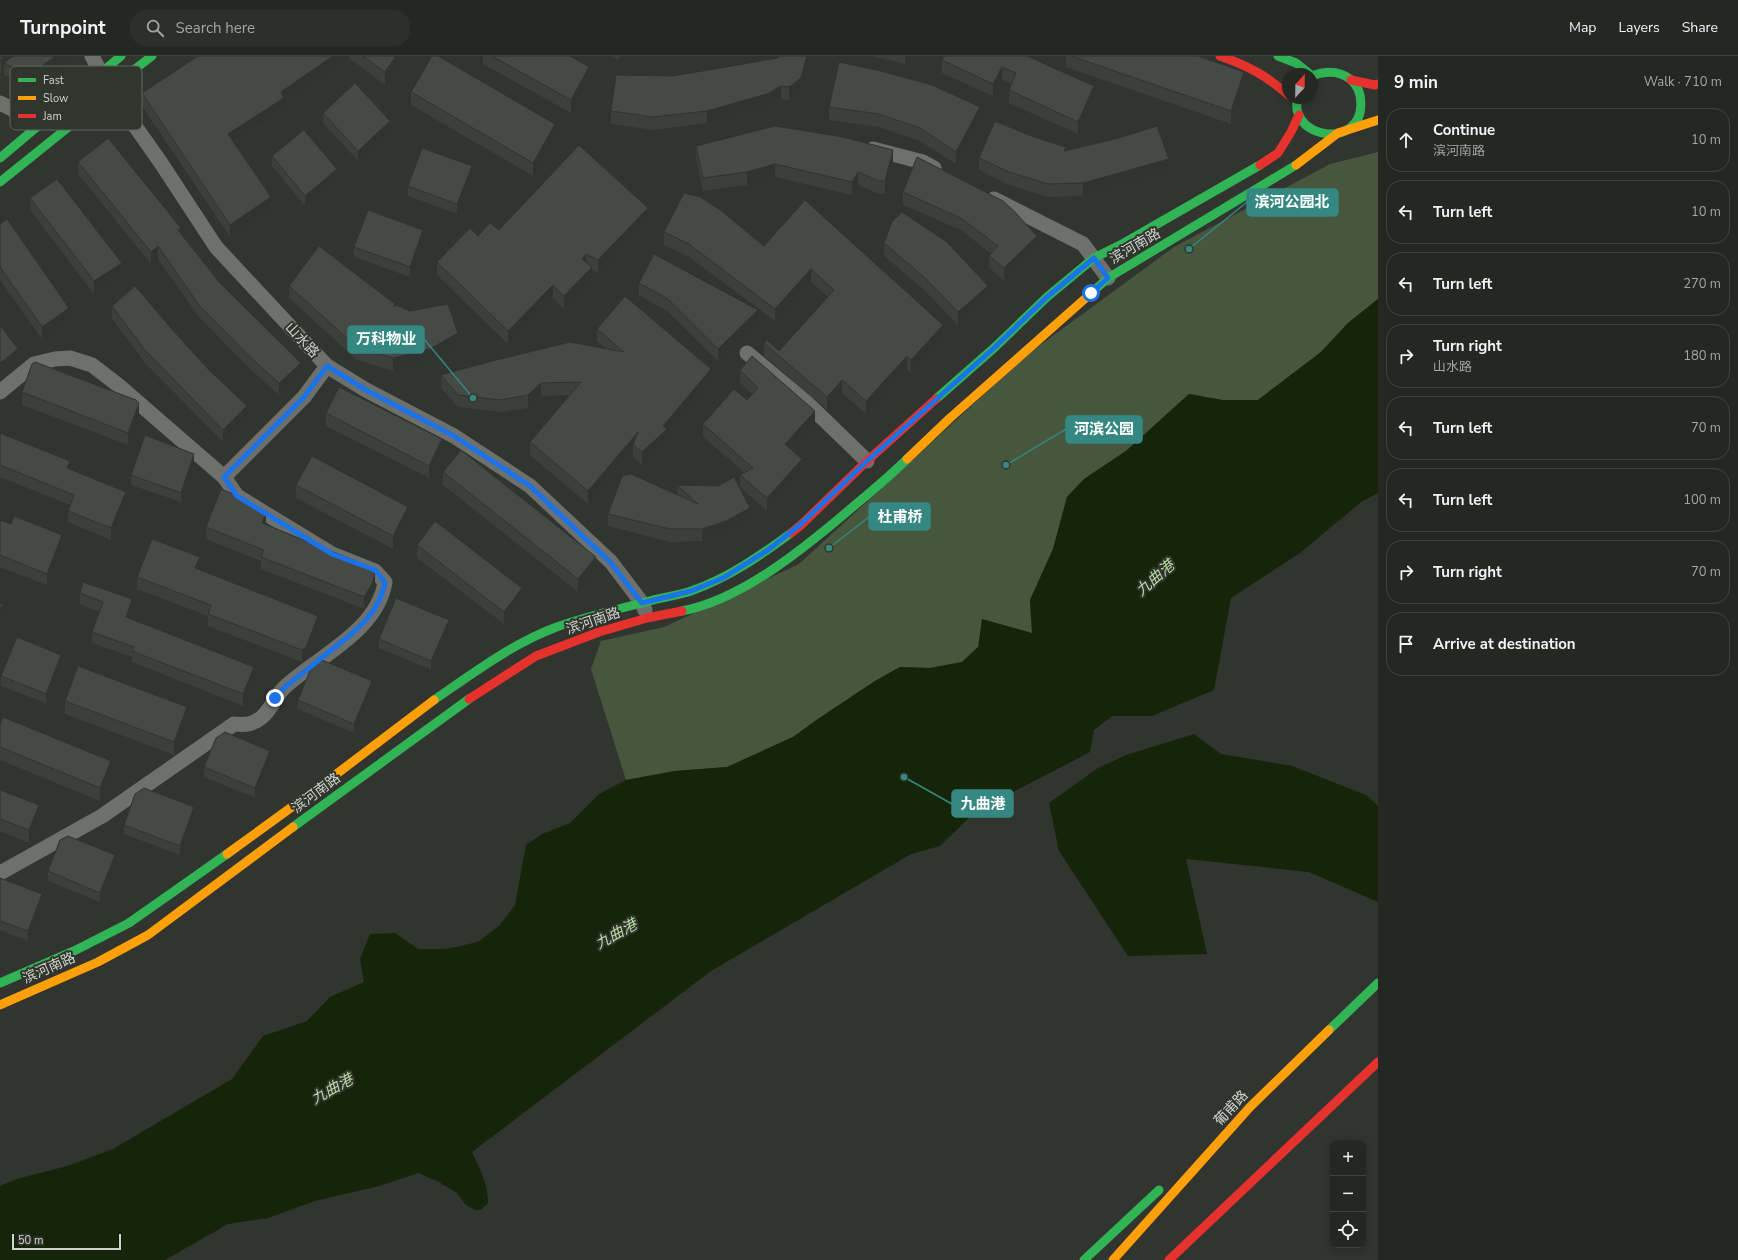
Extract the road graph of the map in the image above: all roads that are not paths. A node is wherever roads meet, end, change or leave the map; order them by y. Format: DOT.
graph roads {
  1 [pos="92,56"];
  2 [pos="121,56"];
  3 [pos="152,56"];
  4 [pos="1220,56"];
  5 [pos="1278,56"];
  6 [pos="97,66"];
  7 [pos="109,66"];
  8 [pos="139,66"];
  9 [pos="1303,68"];
  10 [pos="1318,73"];
  11 [pos="1351,80"];
  12 [pos="1378,84"];
  13 [pos="1282,90"];
  14 [pos="1297,104"];
  15 [pos="1299,115"];
  16 [pos="1378,120"];
  17 [pos="33,130"];
  18 [pos="66,130"];
  19 [pos="138,130"];
  20 [pos="1338,134"];
  21 [pos="862,146"];
  22 [pos="0,158"];
  23 [pos="947,175"];
  24 [pos="0,182"];
  25 [pos="979,192"];
  26 [pos="1094,258"];
  27 [pos="1108,278"];
  28 [pos="747,353"];
  29 [pos="327,366"];
  30 [pos="0,392"];
  31 [pos="867,461"];
  32 [pos="224,477"];
  33 [pos="642,603"];
  34 [pos="647,618"];
  35 [pos="0,873"];
  36 [pos="0,983"];
  37 [pos="1378,983"];
  38 [pos="0,1005"];
  39 [pos="1378,1062"];
  40 [pos="1368,1072"];
  41 [pos="1250,1107"];
  42 [pos="1176,1176"];
  43 [pos="1164,1186"];
  44 [pos="1258,1189"];
  45 [pos="1084,1260"];
  46 [pos="1113,1260"];
  47 [pos="1169,1260"];
  1 -- 6 [label="street, 山水路"];
  2 -- 7 [label="street"];
  3 -- 8 [label="street"];
  4 -- 13 [label="street"];
  5 -- 9 [label="street"];
  10 -- 11 [label="street"];
  11 -- 12 [label="street"];
  11 -- 20 [label="street"];
  14 -- 15 [label="street"];
  15 -- 20 [label="street"];
  15 -- 26 [label="street"];
  16 -- 20 [label="street, 滨河南路"];
  17 -- 22 [label="street"];
  18 -- 24 [label="street"];
  19 -- 29 [label="street, 山水路"];
  20 -- 27 [label="street, 滨河南路"];
  21 -- 23 [label="street"];
  25 -- 26 [label="street"];
  26 -- 27 [label="street"];
  26 -- 31 [label="street"];
  27 -- 34 [label="street, 滨河南路"];
  28 -- 31 [label="street"];
  29 -- 32 [label="street"];
  29 -- 33 [label="street, 山水路"];
  30 -- 32 [label="street"];
  31 -- 33 [label="street"];
  32 -- 35 [label="street"];
  33 -- 34 [label="street, 山水路"];
  33 -- 36 [label="street"];
  34 -- 38 [label="street, 滨河南路"];
  37 -- 41 [label="street, 葡甫路"];
  39 -- 40 [label="street"];
  40 -- 44 [label="street"];
  40 -- 47 [label="street"];
  41 -- 42 [label="street"];
  41 -- 46 [label="street, 葡甫路"];
  43 -- 45 [label="street"];
}
